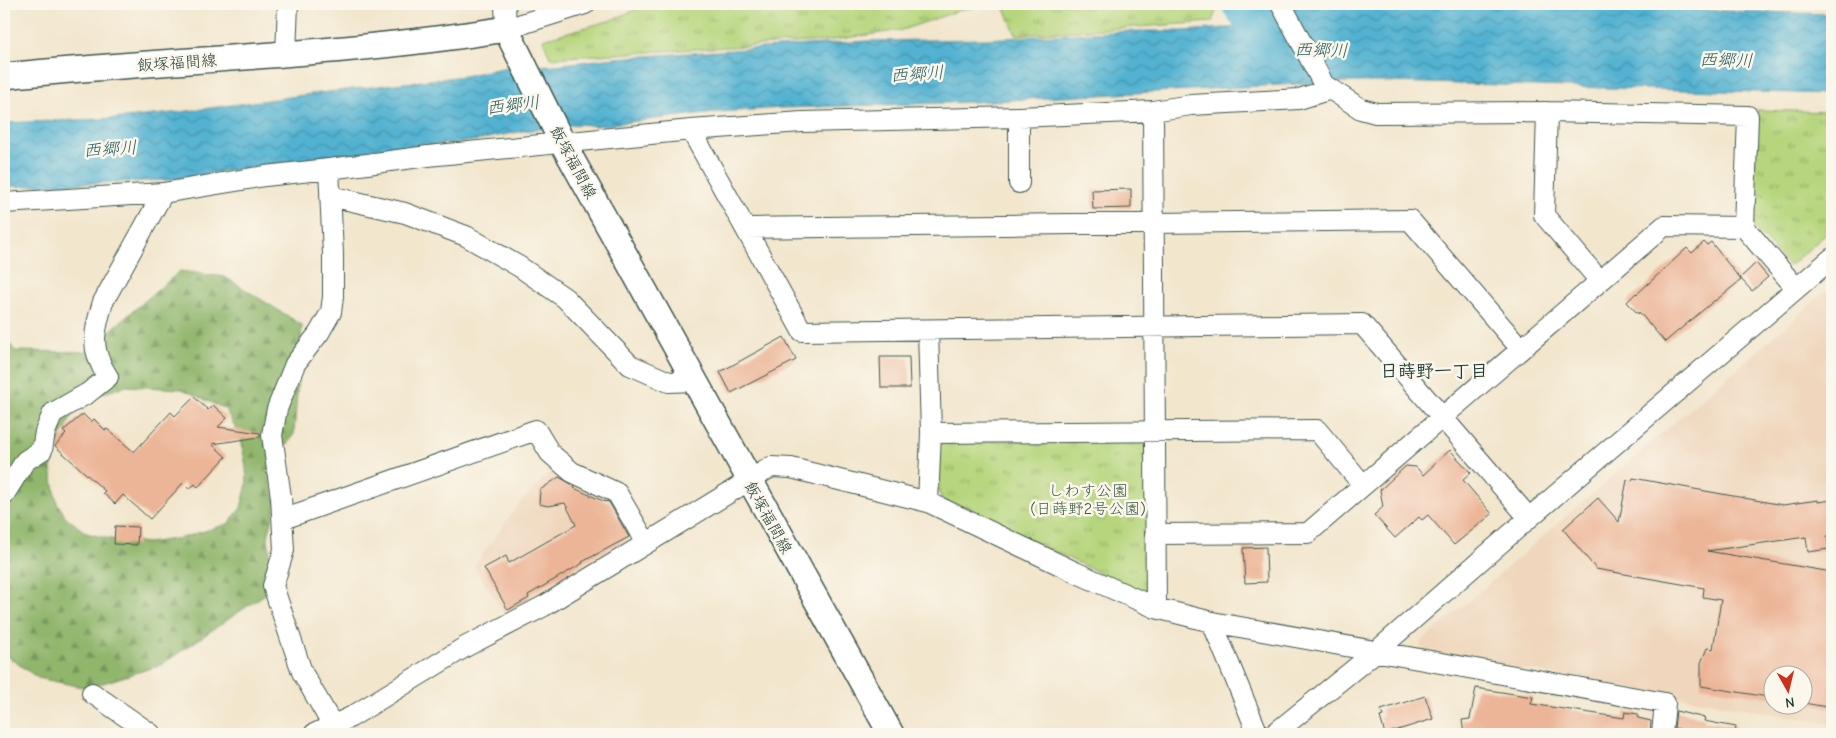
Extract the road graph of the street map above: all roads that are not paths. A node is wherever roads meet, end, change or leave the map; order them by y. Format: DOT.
graph roads {
  1 [pos="288,4"];
  2 [pos="505,4"];
  3 [pos="585,4"];
  4 [pos="1281,4"];
  5 [pos="506,29"];
  6 [pos="286,54"];
  7 [pos="4,76"];
  8 [pos="1327,87"];
  9 [pos="1153,111"];
  10 [pos="1547,112"];
  11 [pos="1019,118"];
  12 [pos="691,130"];
  13 [pos="559,136"];
  14 [pos="329,169"];
  15 [pos="1019,183"];
  16 [pos="163,193"];
  17 [pos="330,196"];
  18 [pos="4,203"];
  19 [pos="1153,223"];
  20 [pos="1744,227"];
  21 [pos="745,228"];
  22 [pos="1832,258"];
  23 [pos="1600,281"];
  24 [pos="1796,288"];
  25 [pos="1154,327"];
  26 [pos="928,330"];
  27 [pos="1521,349"];
  28 [pos="695,381"];
  29 [pos="1442,417"];
  30 [pos="1154,430"];
  31 [pos="930,433"];
  32 [pos="749,481"];
  33 [pos="1363,486"];
  34 [pos="4,495"];
  35 [pos="928,502"];
  36 [pos="1529,518"];
  37 [pos="283,519"];
  38 [pos="1155,534"];
  39 [pos="646,543"];
  40 [pos="1156,608"];
  41 [pos="1212,622"];
  42 [pos="1378,650"];
  43 [pos="92,693"];
  44 [pos="333,726"];
  45 [pos="353,726"];
  46 [pos="151,734"];
  47 [pos="314,734"];
  48 [pos="891,734"];
  49 [pos="1258,734"];
  50 [pos="1274,734"];
  51 [pos="1662,734"];
  1 -- 6 [label="street"];
  2 -- 5 [label="street"];
  3 -- 5 [label="street"];
  4 -- 8 [label="street"];
  5 -- 6 [label="main road, 飯塚福間線"];
  5 -- 13 [label="main road, 飯塚福間線"];
  6 -- 7 [label="main road, 飯塚福間線"];
  8 -- 9 [label="street"];
  8 -- 10 [label="street"];
  9 -- 11 [label="street"];
  9 -- 19 [label="street"];
  10 -- 20 [label="street"];
  10 -- 23 [label="street"];
  11 -- 12 [label="street"];
  11 -- 15 [label="street"];
  12 -- 13 [label="street"];
  12 -- 21 [label="street"];
  13 -- 14 [label="street"];
  13 -- 28 [label="main road, 飯塚福間線"];
  14 -- 16 [label="street"];
  14 -- 17 [label="street"];
  16 -- 18 [label="street"];
  16 -- 34 [label="street"];
  17 -- 28 [label="street"];
  17 -- 37 [label="street"];
  19 -- 21 [label="street"];
  19 -- 25 [label="street"];
  19 -- 27 [label="street"];
  20 -- 23 [label="street"];
  20 -- 24 [label="street"];
  21 -- 26 [label="street"];
  22 -- 24 [label="street"];
  23 -- 27 [label="street"];
  24 -- 36 [label="street"];
  25 -- 26 [label="street"];
  25 -- 29 [label="street"];
  25 -- 30 [label="street"];
  26 -- 31 [label="street"];
  27 -- 29 [label="street"];
  28 -- 32 [label="main road, 飯塚福間線"];
  29 -- 33 [label="street"];
  29 -- 36 [label="street"];
  30 -- 31 [label="street"];
  30 -- 33 [label="street"];
  30 -- 38 [label="street"];
  31 -- 35 [label="street"];
  32 -- 35 [label="street"];
  32 -- 39 [label="street"];
  32 -- 48 [label="main road, 飯塚福間線"];
  33 -- 38 [label="street"];
  35 -- 40 [label="street"];
  36 -- 42 [label="street"];
  37 -- 39 [label="street"];
  37 -- 44 [label="street"];
  38 -- 40 [label="street"];
  39 -- 45 [label="street"];
  40 -- 41 [label="street"];
  41 -- 42 [label="street"];
  41 -- 49 [label="street"];
  42 -- 50 [label="street"];
  42 -- 51 [label="street"];
  43 -- 46 [label="street"];
  44 -- 45 [label="street"];
  44 -- 47 [label="street"];
}
